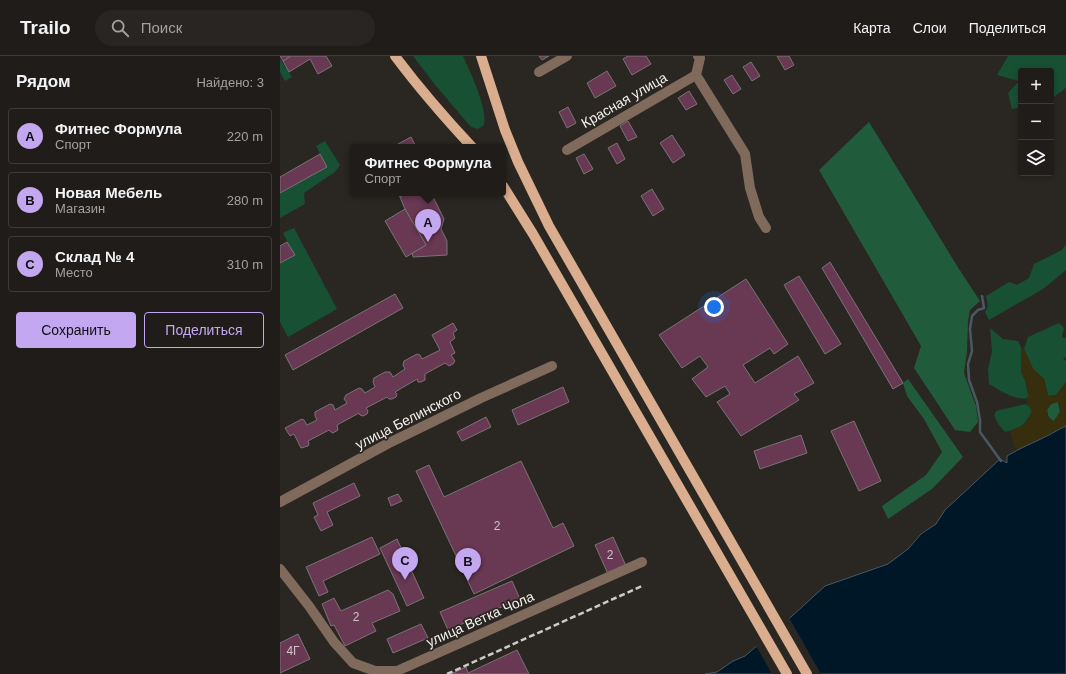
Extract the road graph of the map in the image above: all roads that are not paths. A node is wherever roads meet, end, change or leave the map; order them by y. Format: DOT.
graph roads {
  1 [pos="395,56"];
  2 [pos="481,56"];
  3 [pos="567,56"];
  4 [pos="701,57"];
  5 [pos="539,72"];
  6 [pos="696,75"];
  7 [pos="469,144"];
  8 [pos="567,150"];
  9 [pos="506,191"];
  10 [pos="766,228"];
  11 [pos="552,366"];
  12 [pos="280,502"];
  13 [pos="642,562"];
  14 [pos="280,569"];
  15 [pos="787,674"];
  16 [pos="807,674"];
  1 -- 7 [label="main road"];
  2 -- 16 [label="main road"];
  3 -- 5 [label="street"];
  4 -- 6 [label="street"];
  6 -- 8 [label="street, Красная улица"];
  6 -- 10 [label="street"];
  9 -- 15 [label="main road"];
  11 -- 12 [label="street, улица Белинского"];
  13 -- 14 [label="street, улица Ветка Чола"];
}
